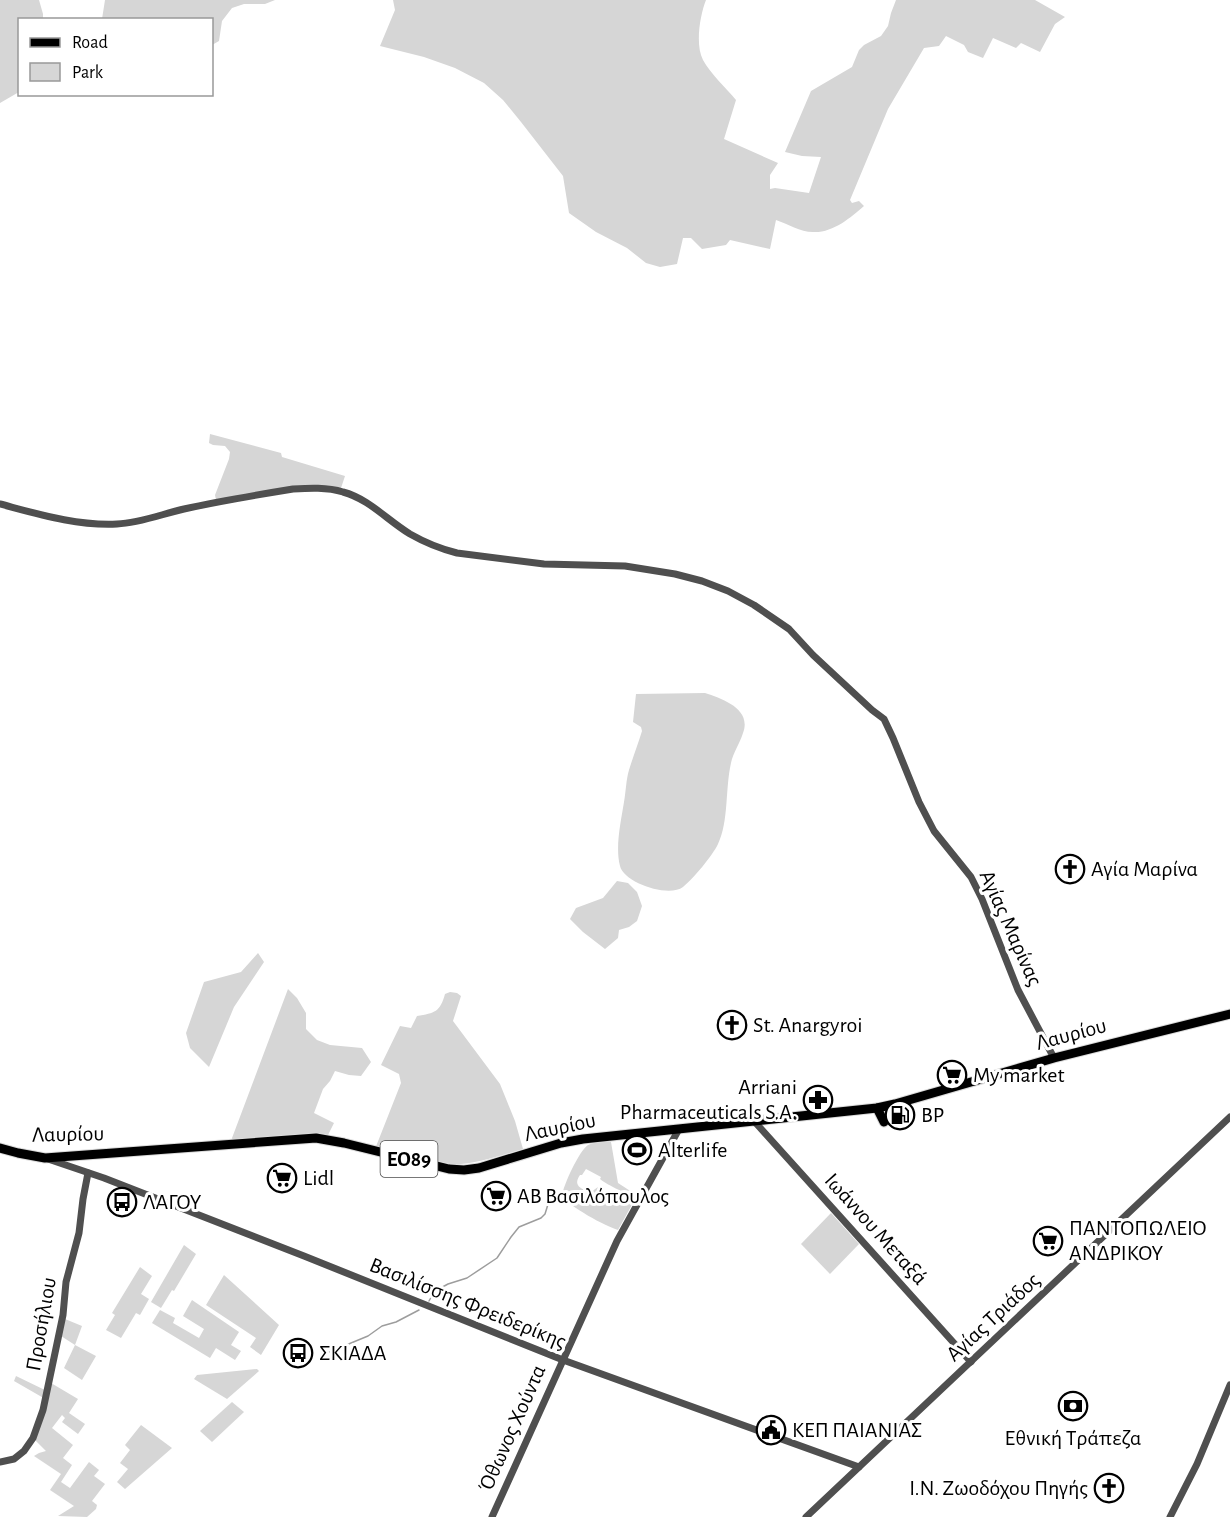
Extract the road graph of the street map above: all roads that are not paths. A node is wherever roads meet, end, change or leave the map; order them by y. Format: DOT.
graph roads {
  1 [pos="0,504"];
  2 [pos="1230,1014"];
  3 [pos="1054,1058"];
  4 [pos="877,1108"];
  5 [pos="1230,1118"];
  6 [pos="754,1121"];
  7 [pos="884,1122"];
  8 [pos="679,1129"];
  9 [pos="0,1148"];
  10 [pos="76,1155"];
  11 [pos="45,1158"];
  12 [pos="85,1172"];
  13 [pos="563,1360"];
  14 [pos="971,1362"];
  15 [pos="1230,1385"];
  16 [pos="0,1462"];
  17 [pos="859,1467"];
  18 [pos="492,1517"];
  19 [pos="806,1517"];
  20 [pos="1170,1517"];
  1 -- 3 [label="street, Αγίας Μαρίνας"];
  2 -- 3 [label="main road, Λαυρίου / ΕΟ89"];
  3 -- 4 [label="main road, Λαυρίου / ΕΟ89"];
  4 -- 6 [label="main road, Λαυρίου / ΕΟ89"];
  4 -- 7 [label="main road"];
  5 -- 14 [label="street, Αγίας Τριάδος"];
  6 -- 8 [label="main road, Λαυρίου / ΕΟ89"];
  6 -- 14 [label="street, Ιωάννου Μεταξά"];
  8 -- 10 [label="main road, Λαυρίου / ΕΟ89"];
  8 -- 13 [label="street, Όθωνος Χούντα"];
  9 -- 11 [label="main road, Λαυρίου / ΕΟ89"];
  10 -- 11 [label="main road, Λαυρίου / ΕΟ89"];
  10 -- 12 [label="street"];
  11 -- 12 [label="street, Βασιλίσσης Φρειδερίκης"];
  12 -- 13 [label="street, Βασιλίσσης Φρειδερίκης"];
  12 -- 16 [label="street, Προσήλιου"];
  13 -- 17 [label="street, Βασιλίσσης Φρειδερίκης"];
  13 -- 18 [label="street, Όθωνος Χούντα"];
  14 -- 17 [label="street, Αγίας Τριάδος"];
  15 -- 20 [label="street"];
  17 -- 19 [label="street, Αγίας Τριάδος"];
}
